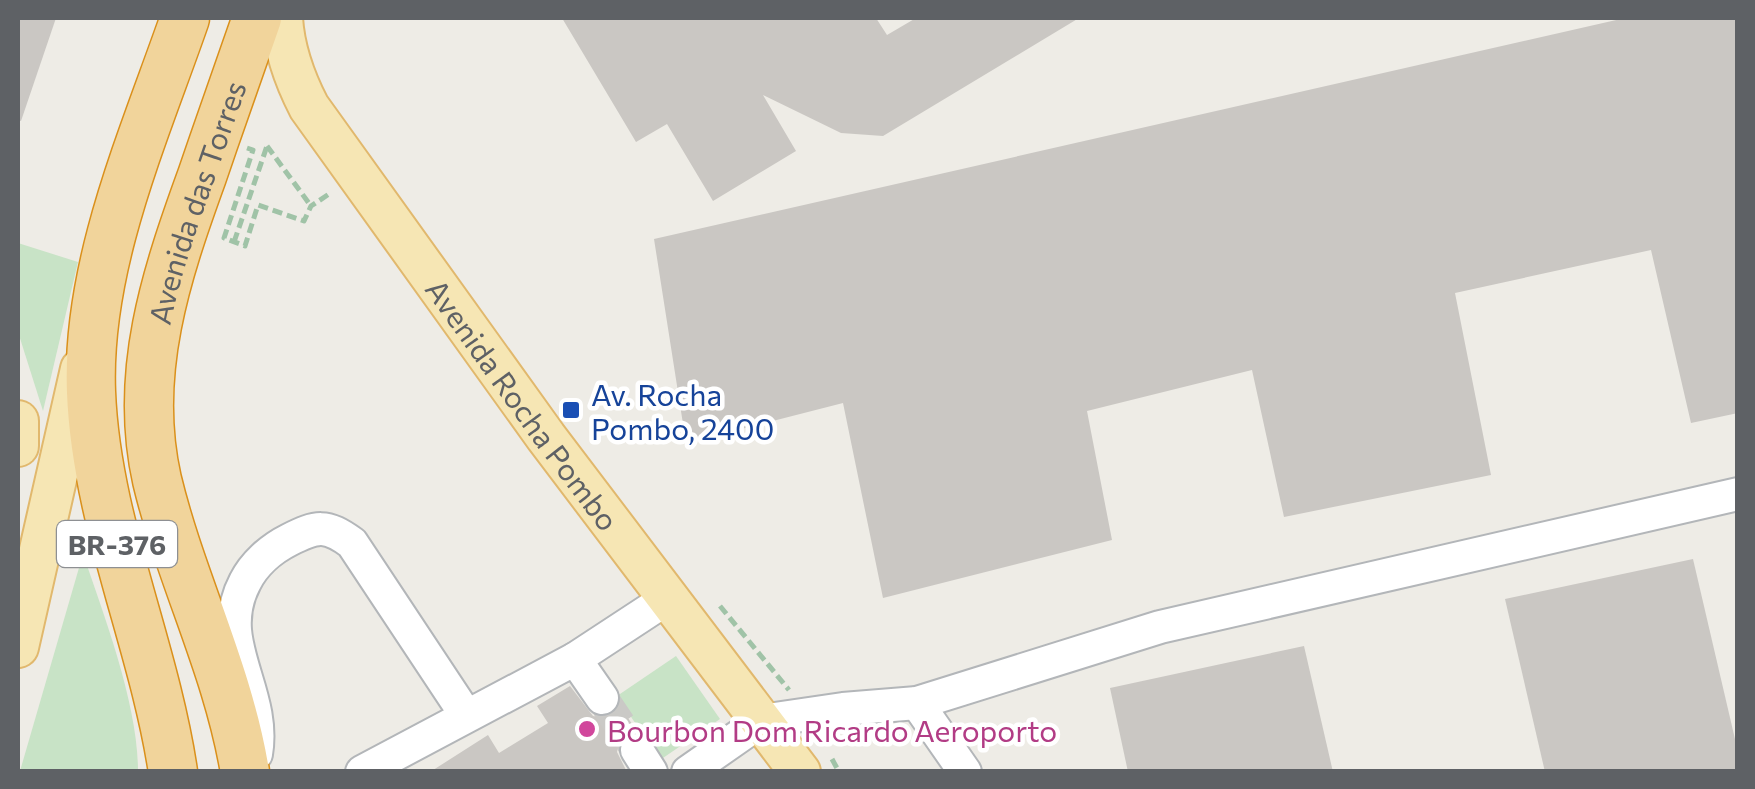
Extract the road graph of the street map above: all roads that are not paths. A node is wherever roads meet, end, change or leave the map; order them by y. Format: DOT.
graph roads {
  1 [pos="185,18"];
  2 [pos="258,18"];
  3 [pos="282,18"];
  4 [pos="94,312"];
  5 [pos="18,421"];
  6 [pos="18,446"];
  7 [pos="1738,494"];
  8 [pos="668,598"];
  9 [pos="18,646"];
  10 [pos="575,660"];
  11 [pos="602,698"];
  12 [pos="918,703"];
  13 [pos="466,715"];
  14 [pos="762,721"];
  15 [pos="173,772"];
  16 [pos="246,772"];
  17 [pos="362,772"];
  18 [pos="688,772"];
  19 [pos="800,772"];
  20 [pos="965,772"];
  1 -- 4 [label="highway"];
  2 -- 16 [label="highway, Avenida das Torres / BR-376"];
  3 -- 8 [label="main road, Avenida Rocha Pombo"];
  4 -- 9 [label="main road"];
  4 -- 15 [label="highway, BR-376"];
  5 -- 6 [label="main road"];
  7 -- 12 [label="lane"];
  8 -- 10 [label="lane"];
  8 -- 14 [label="main road, Avenida Rocha Pombo"];
  10 -- 11 [label="lane"];
  10 -- 13 [label="lane"];
  12 -- 14 [label="lane"];
  12 -- 20 [label="lane"];
  13 -- 16 [label="lane"];
  13 -- 17 [label="lane"];
  14 -- 18 [label="lane"];
  14 -- 19 [label="main road, Avenida Rocha Pombo"];
}
